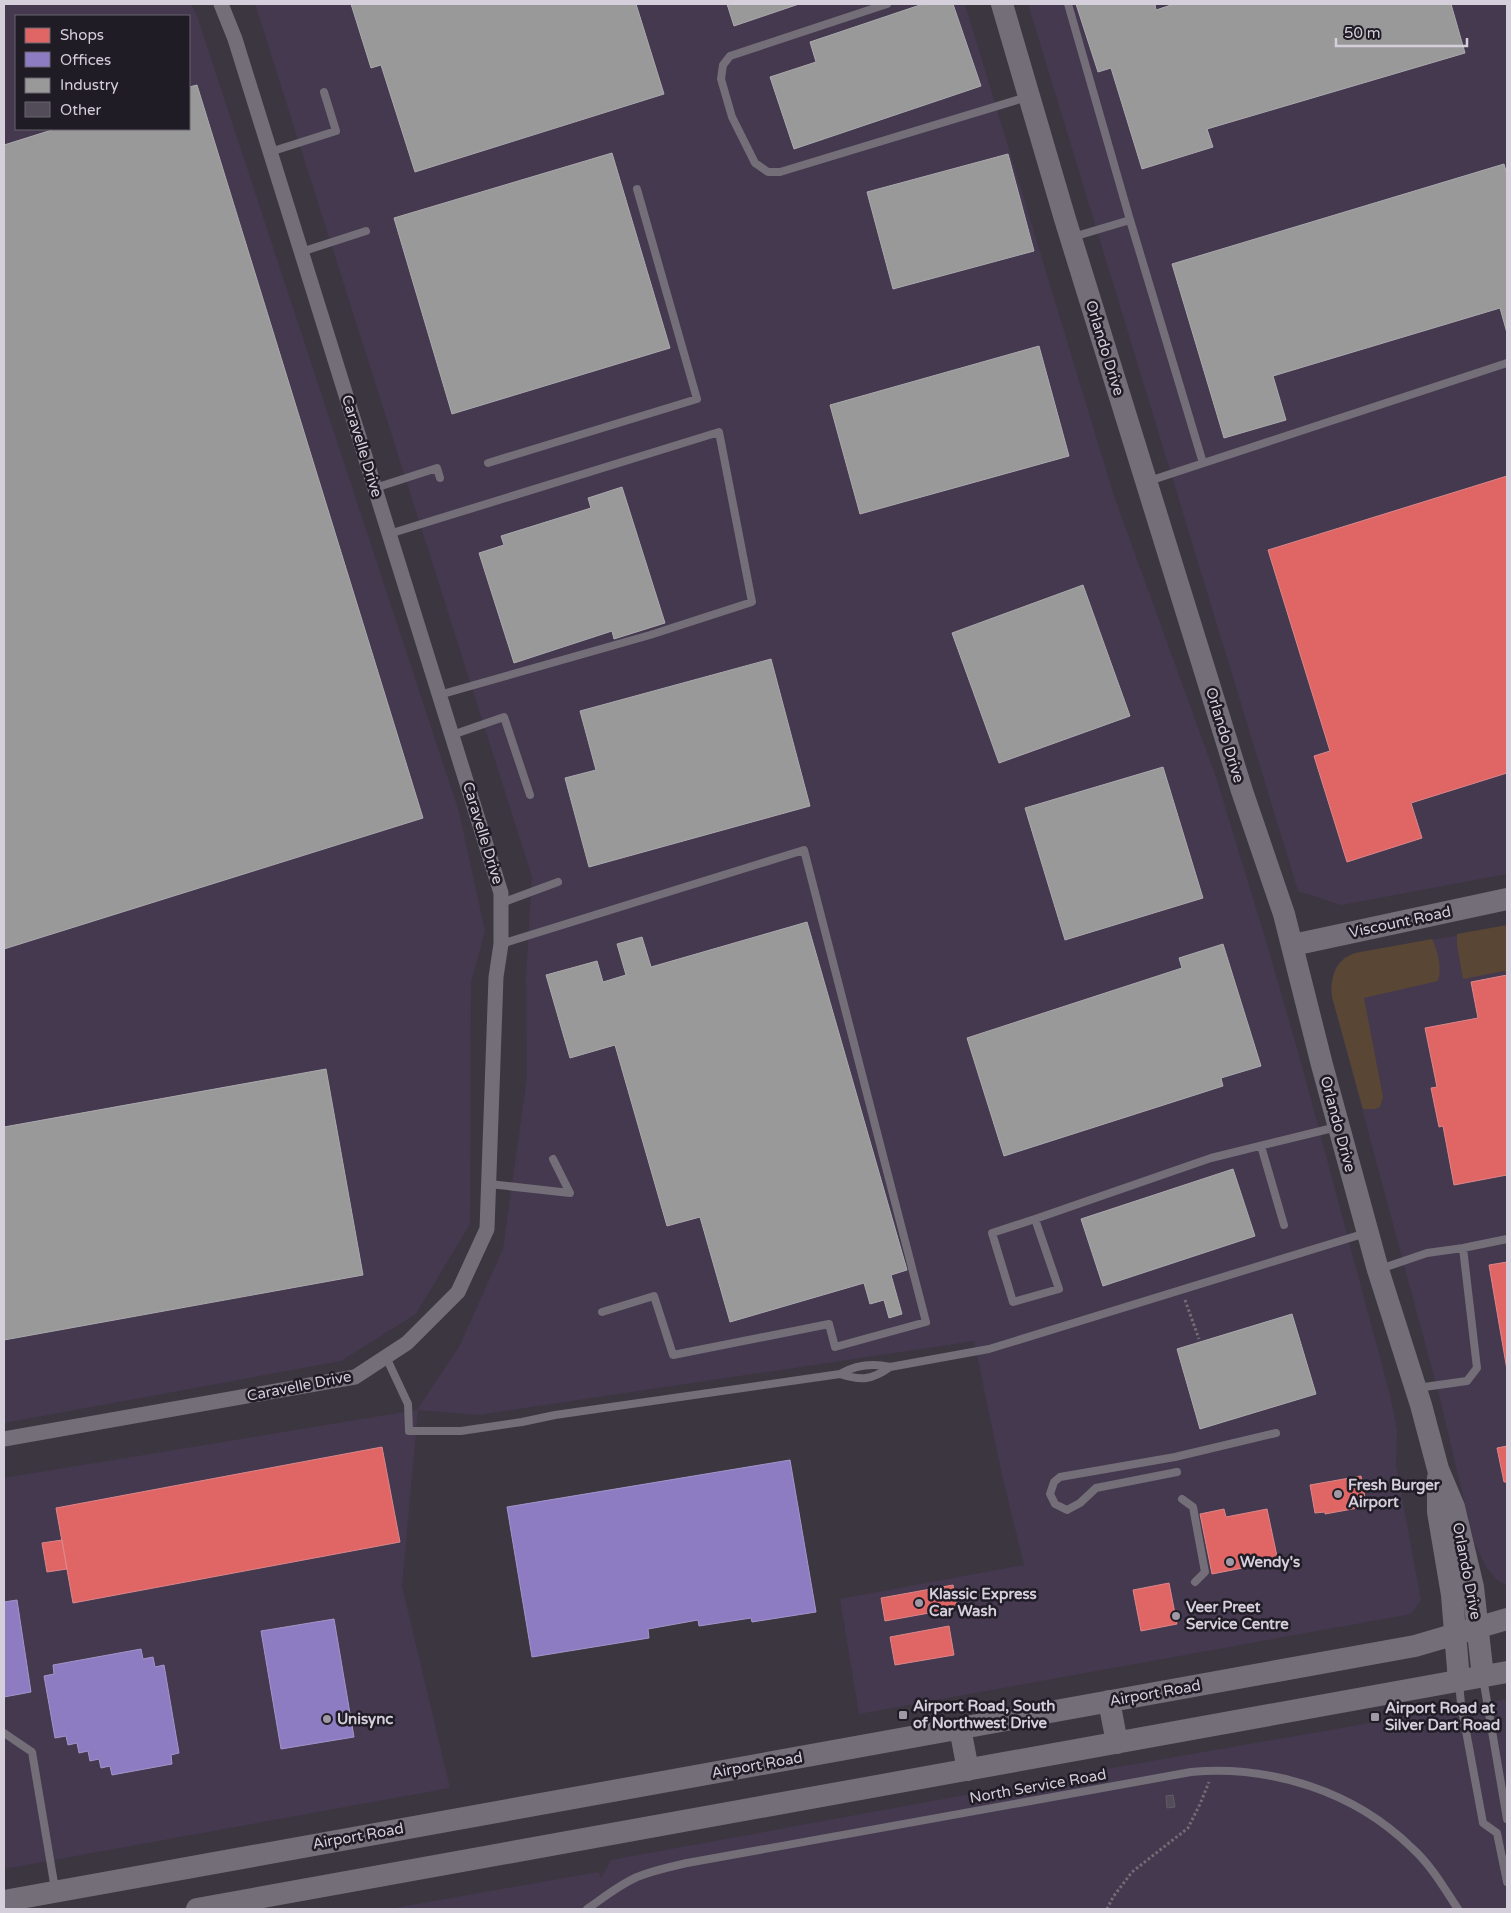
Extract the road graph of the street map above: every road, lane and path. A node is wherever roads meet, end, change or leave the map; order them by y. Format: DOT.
graph roads {
  1 [pos="887,4"];
  2 [pos="1002,4"];
  3 [pos="1068,4"];
  4 [pos="225,5"];
  5 [pos="324,92"];
  6 [pos="1029,97"];
  7 [pos="270,152"];
  8 [pos="637,190"];
  9 [pos="1130,220"];
  10 [pos="366,232"];
  11 [pos="1071,238"];
  12 [pos="301,252"];
  13 [pos="1507,363"];
  14 [pos="488,463"];
  15 [pos="1203,463"];
  16 [pos="440,478"];
  17 [pos="1147,481"];
  18 [pos="375,488"];
  19 [pos="389,534"];
  20 [pos="439,695"];
  21 [pos="452,735"];
  22 [pos="530,795"];
  23 [pos="558,882"];
  24 [pos="1507,899"];
  25 [pos="501,903"];
  26 [pos="501,944"];
  27 [pos="1293,945"];
  28 [pos="1339,1127"];
  29 [pos="1261,1146"];
  30 [pos="554,1159"];
  31 [pos="489,1184"];
  32 [pos="1035,1219"];
  33 [pos="1284,1225"];
  34 [pos="1368,1232"];
  35 [pos="1507,1239"];
  36 [pos="1463,1248"];
  37 [pos="1378,1270"];
  38 [pos="1182,1290"];
  39 [pos="602,1312"];
  40 [pos="1199,1339"];
  41 [pos="386,1357"];
  42 [pos="890,1367"];
  43 [pos="840,1374"];
  44 [pos="1416,1388"];
  45 [pos="1276,1433"];
  46 [pos="4,1439"];
  47 [pos="1438,1469"];
  48 [pos="1177,1472"];
  49 [pos="1182,1499"];
  50 [pos="1195,1582"];
  51 [pos="1507,1619"];
  52 [pos="1477,1627"];
  53 [pos="1455,1634"];
  54 [pos="1507,1672"];
  55 [pos="1483,1677"];
  56 [pos="1459,1681"];
  57 [pos="1109,1701"];
  58 [pos="960,1728"];
  59 [pos="4,1733"];
  60 [pos="1117,1743"];
  61 [pos="968,1770"];
  62 [pos="1213,1770"];
  63 [pos="1507,1819"];
  64 [pos="1497,1833"];
  65 [pos="1507,1882"];
  66 [pos="56,1891"];
  67 [pos="4,1901"];
  68 [pos="198,1909"];
  69 [pos="587,1909"];
  70 [pos="1107,1909"];
  71 [pos="1458,1909"];
  1 -- 6 [label="lane"];
  2 -- 6 [label="main road, Orlando Drive"];
  3 -- 9 [label="lane"];
  4 -- 7 [label="street, Caravelle Drive"];
  5 -- 7 [label="lane"];
  6 -- 11 [label="main road, Orlando Drive"];
  7 -- 12 [label="street, Caravelle Drive"];
  8 -- 14 [label="lane"];
  9 -- 11 [label="lane"];
  9 -- 15 [label="lane"];
  10 -- 12 [label="lane"];
  11 -- 17 [label="main road, Orlando Drive"];
  12 -- 18 [label="street, Caravelle Drive"];
  13 -- 15 [label="lane"];
  15 -- 17 [label="lane"];
  16 -- 18 [label="lane"];
  17 -- 27 [label="main road, Orlando Drive"];
  18 -- 19 [label="street, Caravelle Drive"];
  19 -- 20 [label="street, Caravelle Drive"];
  19 -- 20 [label="lane"];
  20 -- 21 [label="street, Caravelle Drive"];
  21 -- 22 [label="lane"];
  21 -- 25 [label="street, Caravelle Drive"];
  23 -- 25 [label="lane"];
  24 -- 27 [label="main road, Viscount Road"];
  25 -- 26 [label="street, Caravelle Drive"];
  26 -- 31 [label="street, Caravelle Drive"];
  26 -- 39 [label="lane"];
  27 -- 28 [label="main road, Orlando Drive"];
  28 -- 29 [label="lane"];
  28 -- 34 [label="main road, Orlando Drive"];
  29 -- 32 [label="lane"];
  29 -- 33 [label="lane"];
  30 -- 31 [label="lane"];
  31 -- 41 [label="street, Caravelle Drive"];
  32 -- 32 [label="lane"];
  34 -- 37 [label="main road, Orlando Drive"];
  34 -- 38 [label="lane"];
  35 -- 36 [label="lane"];
  36 -- 37 [label="lane"];
  36 -- 44 [label="lane"];
  37 -- 44 [label="main road, Orlando Drive"];
  38 -- 40 [label="path"];
  38 -- 42 [label="lane"];
  41 -- 43 [label="lane"];
  41 -- 46 [label="street, Caravelle Drive"];
  42 -- 43 [label="lane"];
  42 -- 43 [label="lane"];
  44 -- 47 [label="main road, Orlando Drive"];
  45 -- 48 [label="lane"];
  47 -- 52 [label="main road, Orlando Drive"];
  47 -- 53 [label="main road, Orlando Drive"];
  49 -- 50 [label="lane"];
  51 -- 52 [label="main road, Airport Road"];
  52 -- 53 [label="main road, Airport Road"];
  52 -- 55 [label="main road, Orlando Drive"];
  53 -- 56 [label="main road, Orlando Drive"];
  53 -- 57 [label="main road, Airport Road"];
  54 -- 55 [label="main road"];
  55 -- 56 [label="main road"];
  55 -- 63 [label="lane"];
  56 -- 60 [label="main road"];
  56 -- 64 [label="lane"];
  57 -- 58 [label="main road, Airport Road"];
  57 -- 60 [label="main road"];
  58 -- 61 [label="main road"];
  58 -- 66 [label="main road, Airport Road"];
  59 -- 66 [label="lane"];
  60 -- 61 [label="main road"];
  61 -- 68 [label="main road"];
  62 -- 69 [label="lane, North Service Road"];
  62 -- 70 [label="path"];
  62 -- 71 [label="lane, North Service Road"];
  63 -- 64 [label="lane"];
  64 -- 65 [label="lane"];
  66 -- 67 [label="main road, Airport Road"];
}
